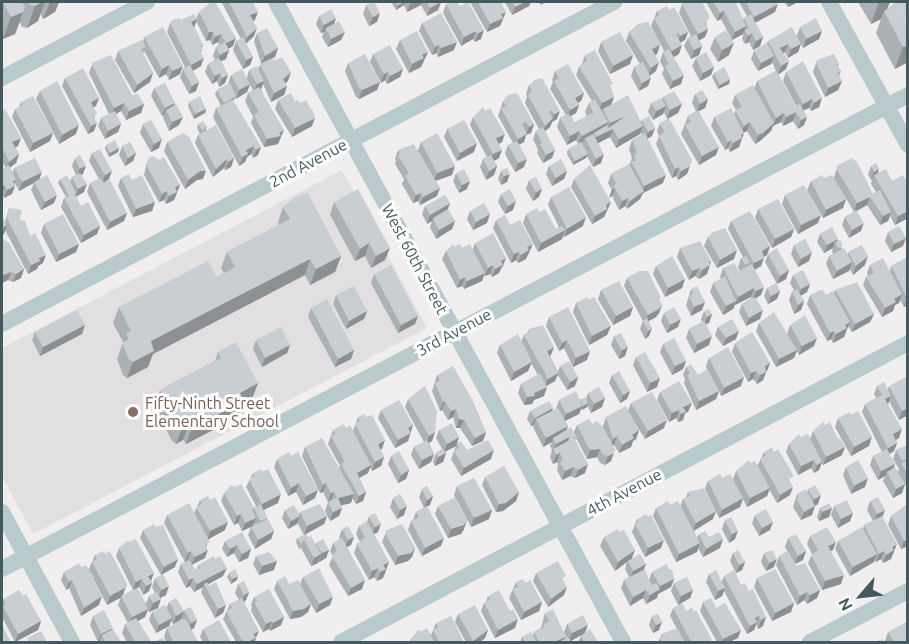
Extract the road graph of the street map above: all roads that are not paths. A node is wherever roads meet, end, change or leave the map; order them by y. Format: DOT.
graph roads {
  1 [pos="147,2"];
  2 [pos="276,2"];
  3 [pos="614,2"];
  4 [pos="829,2"];
  5 [pos="2,78"];
  6 [pos="908,95"];
  7 [pos="886,106"];
  8 [pos="351,141"];
  9 [pos="908,145"];
  10 [pos="2,324"];
  11 [pos="455,332"];
  12 [pos="908,343"];
  13 [pos="2,512"];
  14 [pos="560,526"];
  15 [pos="26,557"];
  16 [pos="2,569"];
  17 [pos="908,591"];
  18 [pos="72,642"];
  19 [pos="341,642"];
  20 [pos="623,642"];
  21 [pos="810,642"];
  1 -- 5 [label="street"];
  2 -- 8 [label="street, West 60th Street"];
  3 -- 8 [label="street, 2nd Avenue"];
  4 -- 7 [label="street"];
  6 -- 7 [label="street, 3rd Avenue"];
  7 -- 9 [label="street"];
  7 -- 11 [label="street, 3rd Avenue"];
  8 -- 10 [label="street, 2nd Avenue"];
  8 -- 11 [label="street, West 60th Street"];
  11 -- 14 [label="street, West 60th Street"];
  11 -- 15 [label="street, 3rd Avenue"];
  12 -- 14 [label="street, 4th Avenue"];
  13 -- 15 [label="street"];
  14 -- 19 [label="street, 4th Avenue"];
  14 -- 20 [label="street, West 60th Street"];
  15 -- 16 [label="street, 3rd Avenue"];
  15 -- 18 [label="street"];
  17 -- 21 [label="street"];
}
